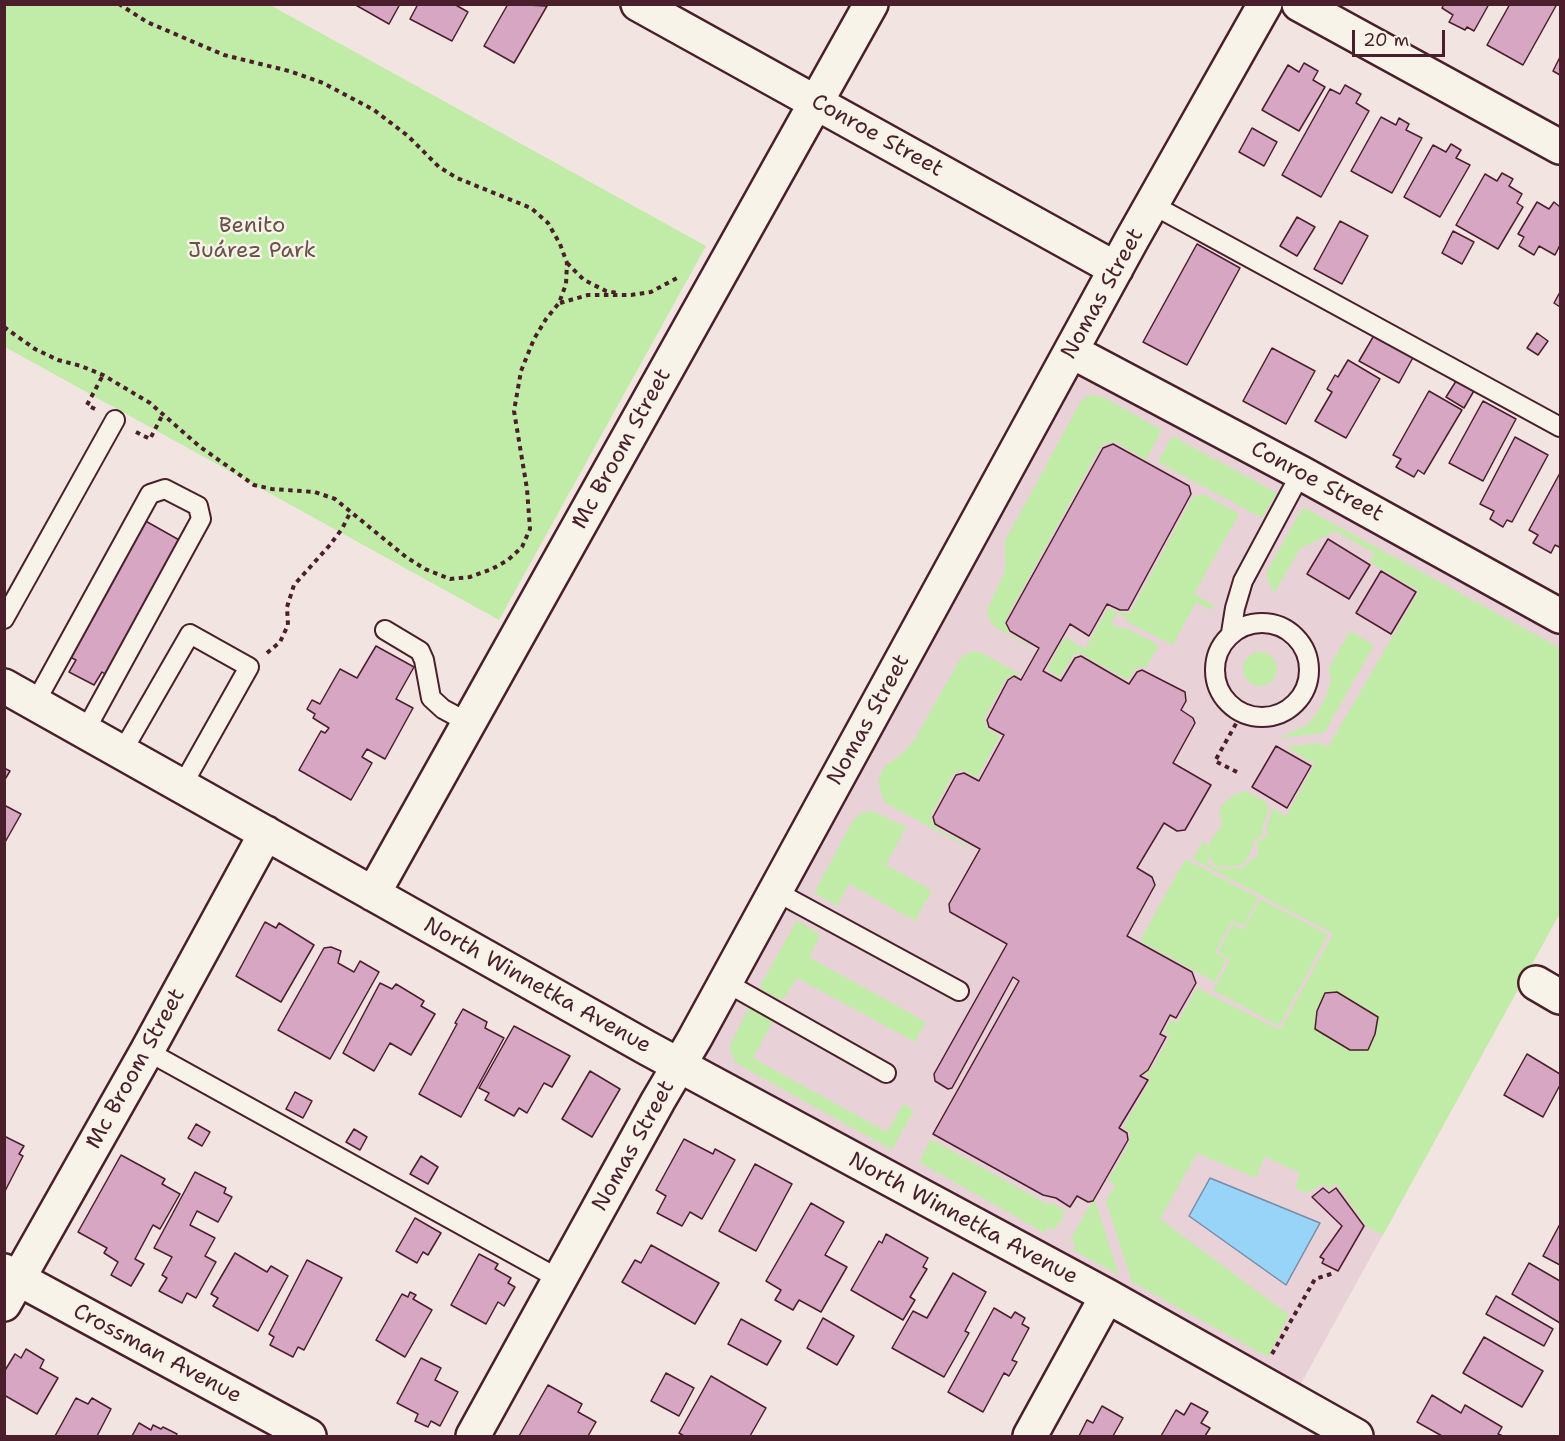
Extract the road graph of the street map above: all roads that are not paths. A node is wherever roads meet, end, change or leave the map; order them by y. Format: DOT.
graph roads {
  1 [pos="638,4"];
  2 [pos="871,4"];
  3 [pos="1264,4"];
  4 [pos="1299,4"];
  5 [pos="816,102"];
  6 [pos="1560,147"];
  7 [pos="1153,205"];
  8 [pos="1116,269"];
  9 [pos="1071,351"];
  10 [pos="115,420"];
  11 [pos="1560,427"];
  12 [pos="1301,473"];
  13 [pos="1560,616"];
  14 [pos="4,619"];
  15 [pos="385,630"];
  16 [pos="1231,633"];
  17 [pos="4,686"];
  18 [pos="35,703"];
  19 [pos="469,723"];
  20 [pos="85,731"];
  21 [pos="122,752"];
  22 [pos="183,786"];
  23 [pos="266,833"];
  24 [pos="775,891"];
  25 [pos="373,894"];
  26 [pos="725,982"];
  27 [pos="959,991"];
  28 [pos="147,1051"];
  29 [pos="679,1065"];
  30 [pos="886,1073"];
  31 [pos="561,1280"];
  32 [pos="9,1285"];
  33 [pos="1107,1296"];
  34 [pos="309,1437"];
  35 [pos="474,1437"];
  36 [pos="1029,1437"];
  37 [pos="1356,1437"];
  1 -- 5 [label="street, Conroe Street"];
  2 -- 5 [label="street, Mc Broom Street"];
  3 -- 7 [label="street, Nomas Street"];
  4 -- 6 [label="street"];
  5 -- 8 [label="street, Conroe Street"];
  5 -- 19 [label="street, Mc Broom Street"];
  7 -- 8 [label="street, Nomas Street"];
  7 -- 11 [label="lane"];
  8 -- 9 [label="street, Nomas Street"];
  9 -- 12 [label="street, Conroe Street"];
  9 -- 24 [label="street, Nomas Street"];
  10 -- 14 [label="lane"];
  12 -- 13 [label="street, Conroe Street"];
  12 -- 16 [label="lane"];
  15 -- 19 [label="lane"];
  16 -- 16 [label="lane"];
  17 -- 18 [label="street, North Winnetka Avenue"];
  18 -- 20 [label="street, North Winnetka Avenue"];
  18 -- 20 [label="lane"];
  19 -- 25 [label="street, Mc Broom Street"];
  20 -- 21 [label="street, North Winnetka Avenue"];
  21 -- 22 [label="street, North Winnetka Avenue"];
  21 -- 22 [label="lane"];
  22 -- 23 [label="street, North Winnetka Avenue"];
  23 -- 25 [label="street, North Winnetka Avenue"];
  23 -- 28 [label="street, Mc Broom Street"];
  24 -- 26 [label="street, Nomas Street"];
  24 -- 27 [label="lane"];
  25 -- 29 [label="street, North Winnetka Avenue"];
  26 -- 29 [label="street, Nomas Street"];
  26 -- 30 [label="lane"];
  28 -- 31 [label="lane"];
  28 -- 32 [label="street, Mc Broom Street"];
  29 -- 31 [label="street, Nomas Street"];
  29 -- 33 [label="street, North Winnetka Avenue"];
  31 -- 35 [label="street, Nomas Street"];
  32 -- 34 [label="street, Crossman Avenue"];
  33 -- 36 [label="street"];
  33 -- 37 [label="street, North Winnetka Avenue"];
}
